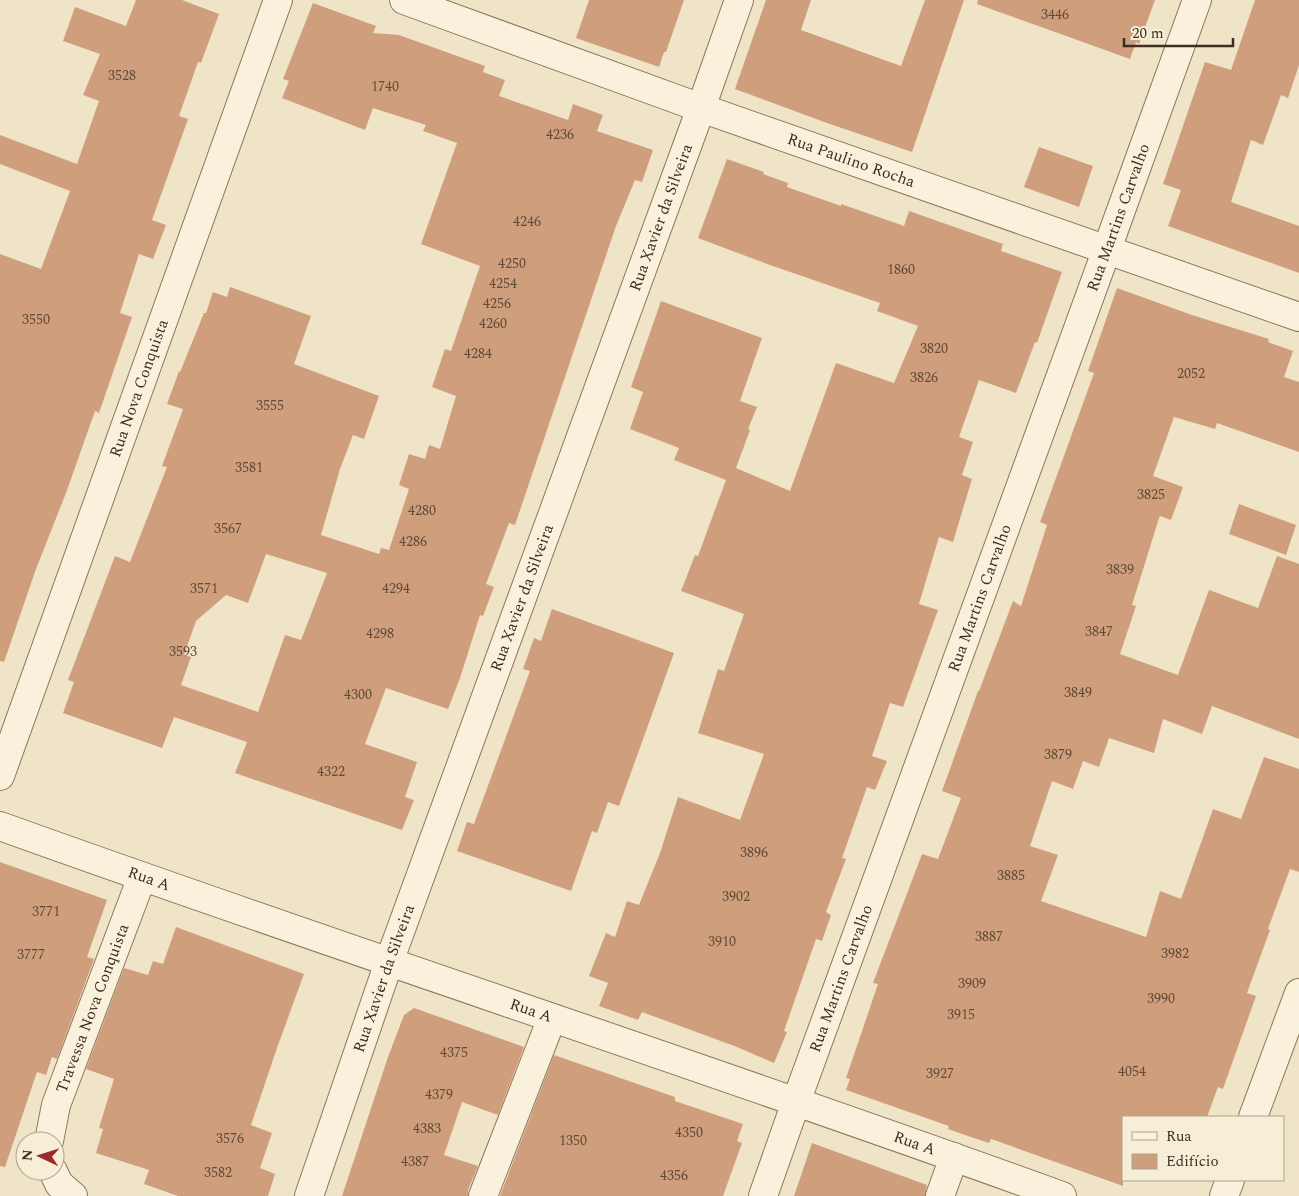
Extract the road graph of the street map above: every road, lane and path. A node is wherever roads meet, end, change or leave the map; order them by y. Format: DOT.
graph roads {
  1 [pos="278,0"];
  2 [pos="404,0"];
  3 [pos="739,0"];
  4 [pos="1197,0"];
  5 [pos="701,108"];
  6 [pos="1107,249"];
  7 [pos="1299,317"];
  8 [pos="0,776"];
  9 [pos="0,826"];
  10 [pos="142,877"];
  11 [pos="389,962"];
  12 [pos="1299,993"];
  13 [pos="552,1018"];
  14 [pos="796,1102"];
  15 [pos="1253,1116"];
  16 [pos="50,1131"];
  17 [pos="954,1157"];
  18 [pos="58,1181"];
  19 [pos="1230,1181"];
  20 [pos="73,1196"];
  21 [pos="309,1196"];
  22 [pos="483,1196"];
  23 [pos="763,1196"];
  24 [pos="940,1196"];
  25 [pos="1062,1196"];
  26 [pos="1224,1196"];
  1 -- 8 [label="street, Rua Nova Conquista"];
  2 -- 5 [label="street, Rua Paulino Rocha"];
  3 -- 5 [label="street, Rua Xavier da Silveira"];
  4 -- 6 [label="street, Rua Martins Carvalho"];
  5 -- 6 [label="street, Rua Paulino Rocha"];
  5 -- 11 [label="street, Rua Xavier da Silveira"];
  6 -- 7 [label="street, Rua Paulino Rocha"];
  6 -- 14 [label="street, Rua Martins Carvalho"];
  9 -- 10 [label="street, Rua A"];
  10 -- 11 [label="street, Rua A"];
  10 -- 16 [label="street, Travessa Nova Conquista"];
  11 -- 13 [label="street, Rua A"];
  11 -- 21 [label="street, Rua Xavier da Silveira"];
  12 -- 15 [label="street"];
  13 -- 14 [label="street, Rua A"];
  13 -- 22 [label="street"];
  14 -- 17 [label="street, Rua A"];
  14 -- 23 [label="street, Rua Martins Carvalho"];
  17 -- 24 [label="street"];
  17 -- 25 [label="street, Rua A"];
  18 -- 20 [label="street"];
  19 -- 26 [label="street"];
}
